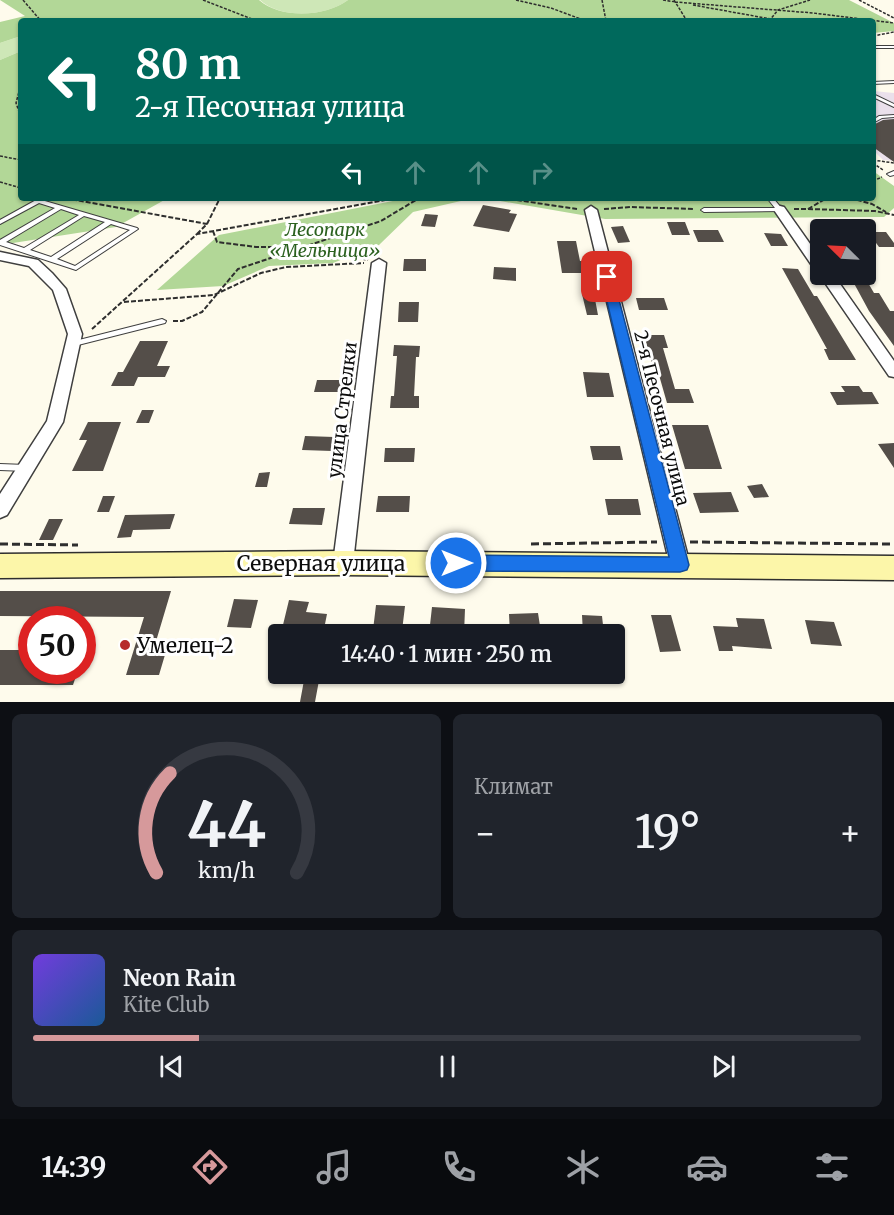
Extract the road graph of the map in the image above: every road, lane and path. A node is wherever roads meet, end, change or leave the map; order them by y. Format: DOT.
graph roads {
  1 [pos="22,0"];
  2 [pos="203,0"];
  3 [pos="516,0"];
  4 [pos="602,0"];
  5 [pos="663,0"];
  6 [pos="810,0"];
  7 [pos="859,0"];
  8 [pos="674,1"];
  9 [pos="778,10"];
  10 [pos="38,18"];
  11 [pos="248,18"];
  12 [pos="578,18"];
  13 [pos="606,18"];
  14 [pos="685,18"];
  15 [pos="767,18"];
  16 [pos="773,18"];
  17 [pos="849,18"];
  18 [pos="894,18"];
  19 [pos="876,21"];
  20 [pos="894,23"];
  21 [pos="894,32"];
  22 [pos="876,35"];
  23 [pos="876,47"];
  24 [pos="894,47"];
  25 [pos="894,82"];
  26 [pos="876,83"];
  27 [pos="876,97"];
  28 [pos="894,106"];
  29 [pos="894,116"];
  30 [pos="876,120"];
  31 [pos="0,156"];
  32 [pos="18,159"];
  33 [pos="876,160"];
  34 [pos="894,163"];
  35 [pos="0,182"];
  36 [pos="18,187"];
  37 [pos="80,201"];
  38 [pos="218,201"];
  39 [pos="380,201"];
  40 [pos="414,201"];
  41 [pos="525,201"];
  42 [pos="772,201"];
  43 [pos="822,201"];
  44 [pos="861,201"];
  45 [pos="61,207"];
  46 [pos="808,209"];
  47 [pos="591,210"];
  48 [pos="704,210"];
  49 [pos="780,210"];
  50 [pos="889,213"];
  51 [pos="84,214"];
  52 [pos="894,215"];
  53 [pos="0,222"];
  54 [pos="110,222"];
  55 [pos="207,224"];
  56 [pos="213,231"];
  57 [pos="197,234"];
  58 [pos="0,243"];
  59 [pos="304,247"];
  60 [pos="24,251"];
  61 [pos="810,253"];
  62 [pos="0,256"];
  63 [pos="48,263"];
  64 [pos="379,263"];
  65 [pos="834,285"];
  66 [pos="214,295"];
  67 [pos="124,302"];
  68 [pos="162,321"];
  69 [pos="74,345"];
  70 [pos="894,372"];
  71 [pos="0,467"];
  72 [pos="27,468"];
  73 [pos="0,510"];
  74 [pos="343,562"];
  75 [pos="680,565"];
  76 [pos="0,566"];
  77 [pos="894,568"];
  1 -- 10 [label="path"];
  2 -- 11 [label="path"];
  3 -- 12 [label="path"];
  4 -- 13 [label="path"];
  5 -- 8 [label="path"];
  6 -- 9 [label="path"];
  7 -- 18 [label="path"];
  8 -- 9 [label="path"];
  8 -- 14 [label="path"];
  8 -- 15 [label="path"];
  9 -- 16 [label="path"];
  9 -- 17 [label="path"];
  19 -- 20 [label="path"];
  21 -- 22 [label="path"];
  23 -- 24 [label="lane"];
  25 -- 26 [label="lane"];
  27 -- 28 [label="lane"];
  29 -- 30 [label="lane"];
  31 -- 32 [label="path"];
  33 -- 34 [label="path"];
  35 -- 36 [label="path"];
  37 -- 55 [label="path"];
  38 -- 55 [label="path"];
  39 -- 56 [label="path"];
  40 -- 59 [label="path"];
  41 -- 47 [label="path"];
  42 -- 49 [label="lane"];
  43 -- 46 [label="path"];
  44 -- 50 [label="path"];
  45 -- 51 [label="lane"];
  45 -- 53 [label="lane"];
  45 -- 58 [label="lane"];
  46 -- 49 [label="path"];
  46 -- 50 [label="path"];
  47 -- 48 [label="path"];
  47 -- 75 [label="street, 2-я Песочная улица"];
  48 -- 49 [label="lane"];
  49 -- 61 [label="street"];
  50 -- 52 [label="path"];
  51 -- 54 [label="lane"];
  51 -- 60 [label="lane"];
  54 -- 63 [label="lane"];
  54 -- 63 [label="lane"];
  55 -- 57 [label="path"];
  56 -- 57 [label="path"];
  56 -- 59 [label="path"];
  57 -- 67 [label="path"];
  58 -- 60 [label="lane"];
  59 -- 64 [label="path"];
  59 -- 66 [label="path"];
  60 -- 63 [label="lane"];
  62 -- 63 [label="street"];
  63 -- 69 [label="street"];
  64 -- 66 [label="path"];
  64 -- 74 [label="street, улица Стрелки"];
  65 -- 70 [label="street"];
  66 -- 67 [label="path"];
  66 -- 68 [label="path"];
  67 -- 69 [label="path"];
  68 -- 69 [label="lane"];
  69 -- 72 [label="street"];
  71 -- 72 [label="lane"];
  72 -- 73 [label="street"];
  74 -- 75 [label="main road, Северная улица"];
  74 -- 76 [label="main road, Северная улица"];
  75 -- 77 [label="main road, Северная улица"];
}
